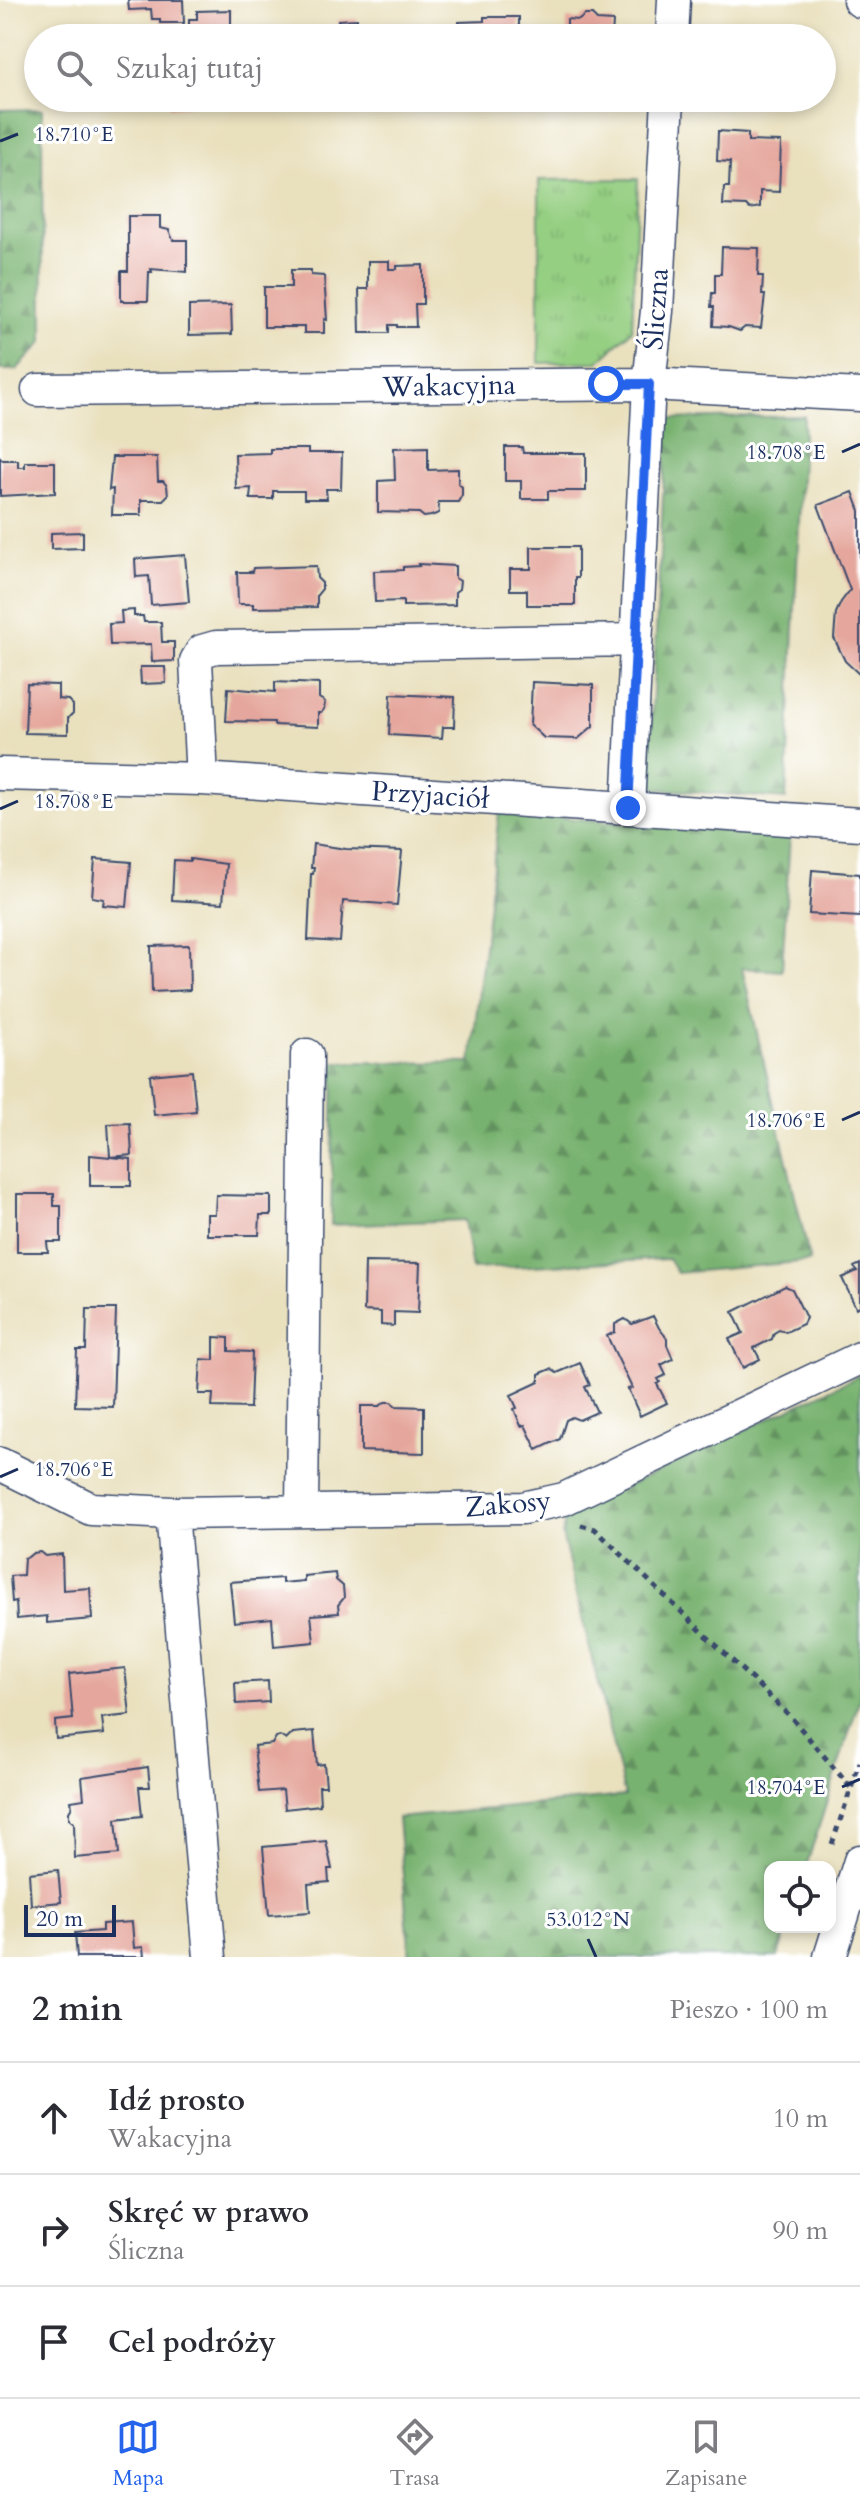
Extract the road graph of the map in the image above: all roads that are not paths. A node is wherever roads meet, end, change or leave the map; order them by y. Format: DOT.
graph roads {
  1 [pos="674,0"];
  2 [pos="673,24"];
  3 [pos="667,112"];
  4 [pos="649,384"];
  5 [pos="38,390"];
  6 [pos="860,395"];
  7 [pos="636,640"];
  8 [pos="0,774"];
  9 [pos="202,779"];
  10 [pos="628,808"];
  11 [pos="860,824"];
  12 [pos="307,1055"];
  13 [pos="860,1358"];
  14 [pos="0,1464"];
  15 [pos="302,1510"];
  16 [pos="172,1513"];
  17 [pos="860,1861"];
  18 [pos="854,1895"];
  19 [pos="210,1957"];
  20 [pos="830,1957"];
  1 -- 2 [label="street"];
  3 -- 4 [label="street, Śliczna"];
  4 -- 5 [label="street, Wakacyjna"];
  4 -- 6 [label="street, Wakacyjna"];
  4 -- 7 [label="street, Śliczna"];
  7 -- 9 [label="street"];
  7 -- 10 [label="street, Śliczna"];
  8 -- 9 [label="street, Przyjaciół"];
  9 -- 10 [label="street, Przyjaciół"];
  10 -- 11 [label="street, Przyjaciół"];
  12 -- 15 [label="street"];
  13 -- 15 [label="street, Zakosy"];
  14 -- 16 [label="street, Zakosy"];
  15 -- 16 [label="street, Zakosy"];
  16 -- 19 [label="street"];
  17 -- 18 [label="street"];
  18 -- 20 [label="street"];
}
